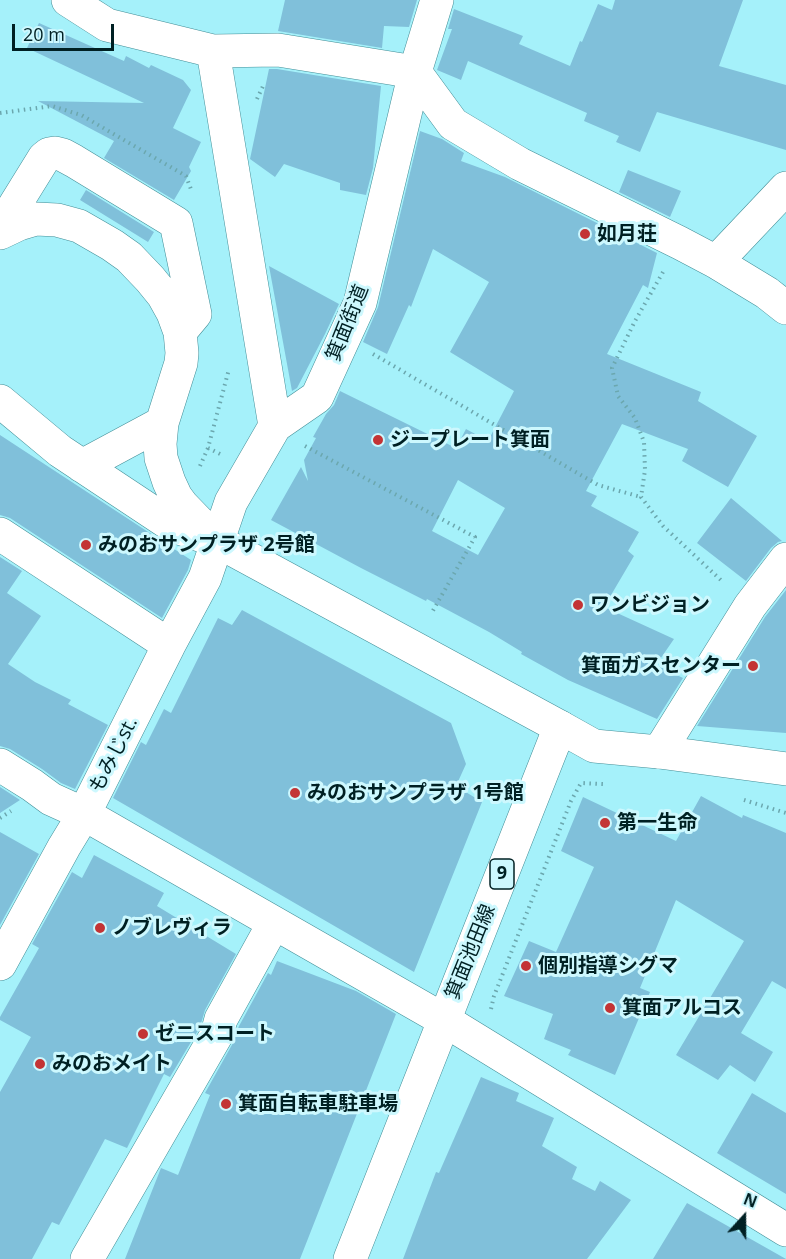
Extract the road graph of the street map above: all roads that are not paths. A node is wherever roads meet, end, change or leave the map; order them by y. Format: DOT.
graph roads {
  1 [pos="68,0"];
  2 [pos="436,0"];
  3 [pos="213,51"];
  4 [pos="416,72"];
  5 [pos="786,188"];
  6 [pos="0,231"];
  7 [pos="716,262"];
  8 [pos="786,308"];
  9 [pos="180,332"];
  10 [pos="0,401"];
  11 [pos="162,423"];
  12 [pos="288,435"];
  13 [pos="82,466"];
  14 [pos="0,534"];
  15 [pos="217,542"];
  16 [pos="786,559"];
  17 [pos="169,645"];
  18 [pos="560,727"];
  19 [pos="660,752"];
  20 [pos="0,765"];
  21 [pos="786,769"];
  22 [pos="84,814"];
  23 [pos="274,923"];
  24 [pos="0,964"];
  25 [pos="444,1020"];
  26 [pos="786,1230"];
  27 [pos="87,1259"];
  28 [pos="350,1259"];
  1 -- 3 [label="street"];
  2 -- 4 [label="street, 箕面街道"];
  3 -- 4 [label="street"];
  3 -- 12 [label="street"];
  4 -- 7 [label="street"];
  4 -- 12 [label="street, 箕面街道"];
  5 -- 7 [label="street"];
  6 -- 9 [label="street"];
  6 -- 9 [label="street"];
  7 -- 8 [label="street"];
  9 -- 11 [label="street"];
  10 -- 13 [label="street"];
  11 -- 13 [label="street"];
  11 -- 15 [label="street"];
  12 -- 15 [label="street, 箕面街道"];
  13 -- 15 [label="street"];
  14 -- 17 [label="street"];
  15 -- 17 [label="street, もみじst."];
  15 -- 18 [label="street"];
  16 -- 19 [label="street"];
  17 -- 22 [label="street, もみじst."];
  18 -- 19 [label="street"];
  18 -- 25 [label="street, 箕面池田線 / 9"];
  19 -- 21 [label="street"];
  20 -- 22 [label="street"];
  22 -- 23 [label="street"];
  22 -- 24 [label="street, もみじst."];
  23 -- 25 [label="street"];
  23 -- 27 [label="street"];
  25 -- 26 [label="street"];
  25 -- 28 [label="street, 箕面池田線 / 9"];
}
